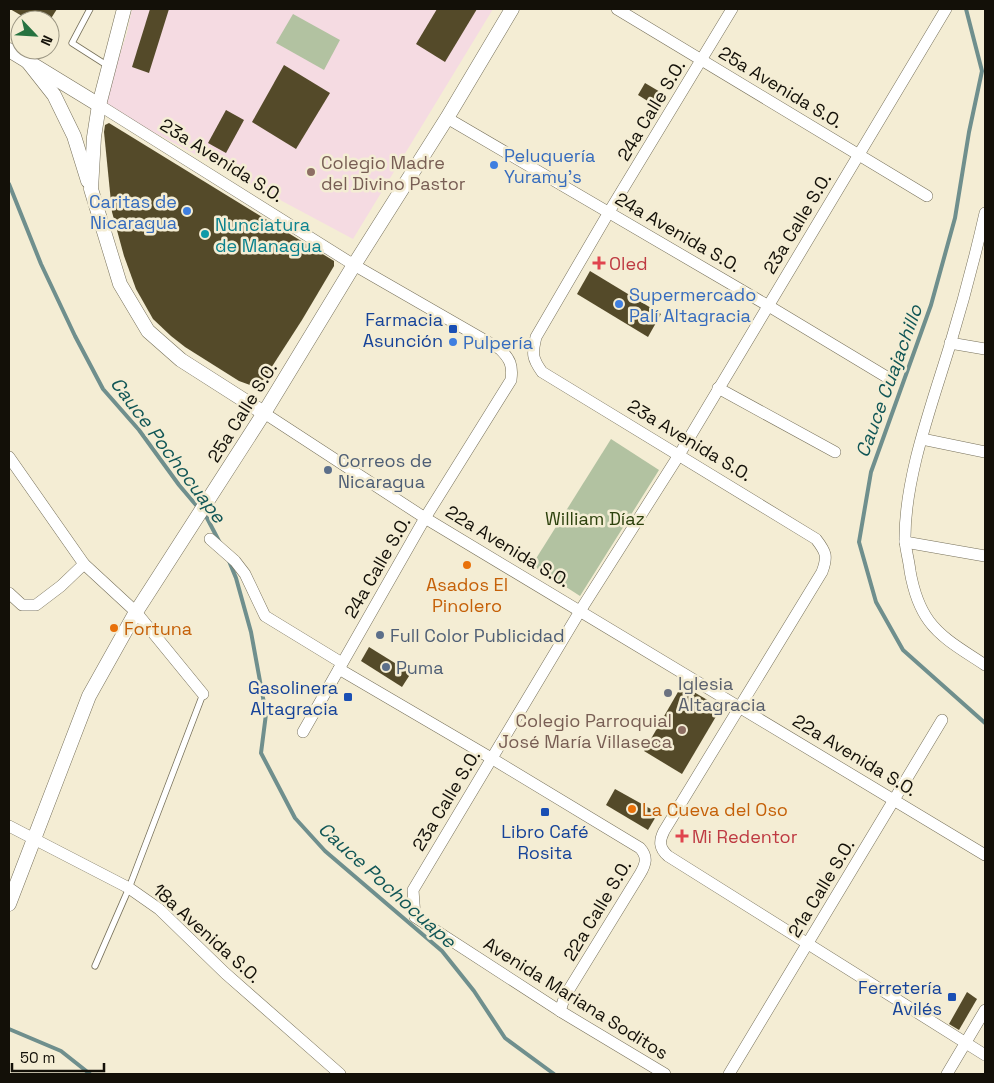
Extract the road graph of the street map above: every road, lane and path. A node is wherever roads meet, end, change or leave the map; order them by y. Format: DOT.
graph roads {
  1 [pos="90,9"];
  2 [pos="124,9"];
  3 [pos="512,9"];
  4 [pos="617,9"];
  5 [pos="732,9"];
  6 [pos="946,9"];
  7 [pos="9,50"];
  8 [pos="702,60"];
  9 [pos="28,62"];
  10 [pos="108,66"];
  11 [pos="99,105"];
  12 [pos="447,118"];
  13 [pos="859,154"];
  14 [pos="91,189"];
  15 [pos="927,196"];
  16 [pos="609,212"];
  17 [pos="985,213"];
  18 [pos="983,235"];
  19 [pos="354,265"];
  20 [pos="768,305"];
  21 [pos="950,343"];
  22 [pos="985,349"];
  23 [pos="534,361"];
  24 [pos="513,368"];
  25 [pos="890,379"];
  26 [pos="718,388"];
  27 [pos="264,414"];
  28 [pos="922,439"];
  29 [pos="835,452"];
  30 [pos="985,452"];
  31 [pos="679,455"];
  32 [pos="9,457"];
  33 [pos="425,518"];
  34 [pos="210,539"];
  35 [pos="905,542"];
  36 [pos="985,556"];
  37 [pos="84,564"];
  38 [pos="9,593"];
  39 [pos="580,611"];
  40 [pos="136,612"];
  41 [pos="985,665"];
  42 [pos="341,666"];
  43 [pos="203,694"];
  44 [pos="739,707"];
  45 [pos="942,720"];
  46 [pos="304,732"];
  47 [pos="491,758"];
  48 [pos="894,800"];
  49 [pos="9,826"];
  50 [pos="34,838"];
  51 [pos="985,855"];
  52 [pos="129,888"];
  53 [pos="412,890"];
  54 [pos="9,904"];
  55 [pos="808,944"];
  56 [pos="95,966"];
  57 [pos="985,1010"];
  58 [pos="560,1011"];
  59 [pos="966,1043"];
  60 [pos="985,1055"];
  61 [pos="340,1074"];
  62 [pos="665,1074"];
  63 [pos="729,1074"];
  64 [pos="947,1074"];
  1 -- 10 [label="lane"];
  2 -- 10 [label="street, 22a Avenida S.O."];
  3 -- 12 [label="street, 25a Calle S.O."];
  4 -- 8 [label="street, 25a Avenida S.O."];
  5 -- 8 [label="street, 24a Calle S.O."];
  6 -- 13 [label="street, 23a Calle S.O."];
  7 -- 9 [label="street, 23a Avenida S.O."];
  8 -- 13 [label="street, 25a Avenida S.O."];
  8 -- 16 [label="street, 24a Calle S.O."];
  9 -- 11 [label="street, 23a Avenida S.O."];
  9 -- 14 [label="street"];
  10 -- 11 [label="street, 22a Avenida S.O."];
  11 -- 14 [label="street, 22a Avenida S.O."];
  11 -- 19 [label="street, 23a Avenida S.O."];
  12 -- 16 [label="street, 24a Avenida S.O."];
  12 -- 19 [label="street, 25a Calle S.O."];
  13 -- 15 [label="street, 25a Avenida S.O."];
  13 -- 20 [label="street, 23a Calle S.O."];
  14 -- 27 [label="street, 22a Avenida S.O."];
  16 -- 20 [label="street, 24a Avenida S.O."];
  16 -- 23 [label="street, 24a Calle S.O."];
  17 -- 18 [label="street"];
  18 -- 21 [label="street"];
  19 -- 24 [label="street, 23a Avenida S.O."];
  19 -- 27 [label="street, 25a Calle S.O."];
  20 -- 25 [label="street, 24a Avenida S.O."];
  20 -- 26 [label="street, 23a Calle S.O."];
  21 -- 22 [label="street"];
  21 -- 28 [label="street"];
  23 -- 31 [label="street, 23a Avenida S.O."];
  24 -- 33 [label="street, 24a Calle S.O."];
  26 -- 29 [label="street"];
  26 -- 31 [label="street, 23a Calle S.O."];
  27 -- 33 [label="street, 22a Avenida S.O."];
  27 -- 40 [label="street, 25a Calle S.O."];
  28 -- 30 [label="street"];
  28 -- 35 [label="street"];
  31 -- 39 [label="street, 23a Calle S.O."];
  31 -- 44 [label="street, 23a Avenida S.O."];
  32 -- 37 [label="street"];
  33 -- 39 [label="street, 22a Avenida S.O."];
  33 -- 42 [label="street, 24a Calle S.O."];
  34 -- 42 [label="street"];
  35 -- 36 [label="street"];
  35 -- 41 [label="street"];
  37 -- 38 [label="street"];
  37 -- 40 [label="street"];
  39 -- 44 [label="street, 22a Avenida S.O."];
  39 -- 47 [label="street, 23a Calle S.O."];
  40 -- 43 [label="street"];
  40 -- 50 [label="street, 25a Calle S.O."];
  42 -- 46 [label="street, 24a Calle S.O."];
  42 -- 47 [label="street"];
  43 -- 52 [label="lane"];
  44 -- 48 [label="street, 22a Avenida S.O."];
  44 -- 55 [label="street"];
  45 -- 48 [label="street, 21a Calle S.O."];
  47 -- 53 [label="street, 23a Calle S.O."];
  47 -- 58 [label="street, 22a Calle S.O."];
  48 -- 51 [label="street, 22a Avenida S.O."];
  48 -- 55 [label="street, 21a Calle S.O."];
  49 -- 50 [label="street, 18a Avenida S.O."];
  50 -- 52 [label="street, 18a Avenida S.O."];
  50 -- 54 [label="street, 25a Calle S.O."];
  52 -- 56 [label="lane"];
  52 -- 61 [label="street, 18a Avenida S.O."];
  53 -- 58 [label="street, Avenida Mariana Soditos"];
  55 -- 59 [label="street"];
  55 -- 63 [label="street, 21a Calle S.O."];
  57 -- 59 [label="street"];
  58 -- 62 [label="street, Avenida Mariana Soditos"];
  59 -- 60 [label="street"];
  59 -- 64 [label="street"];
}
